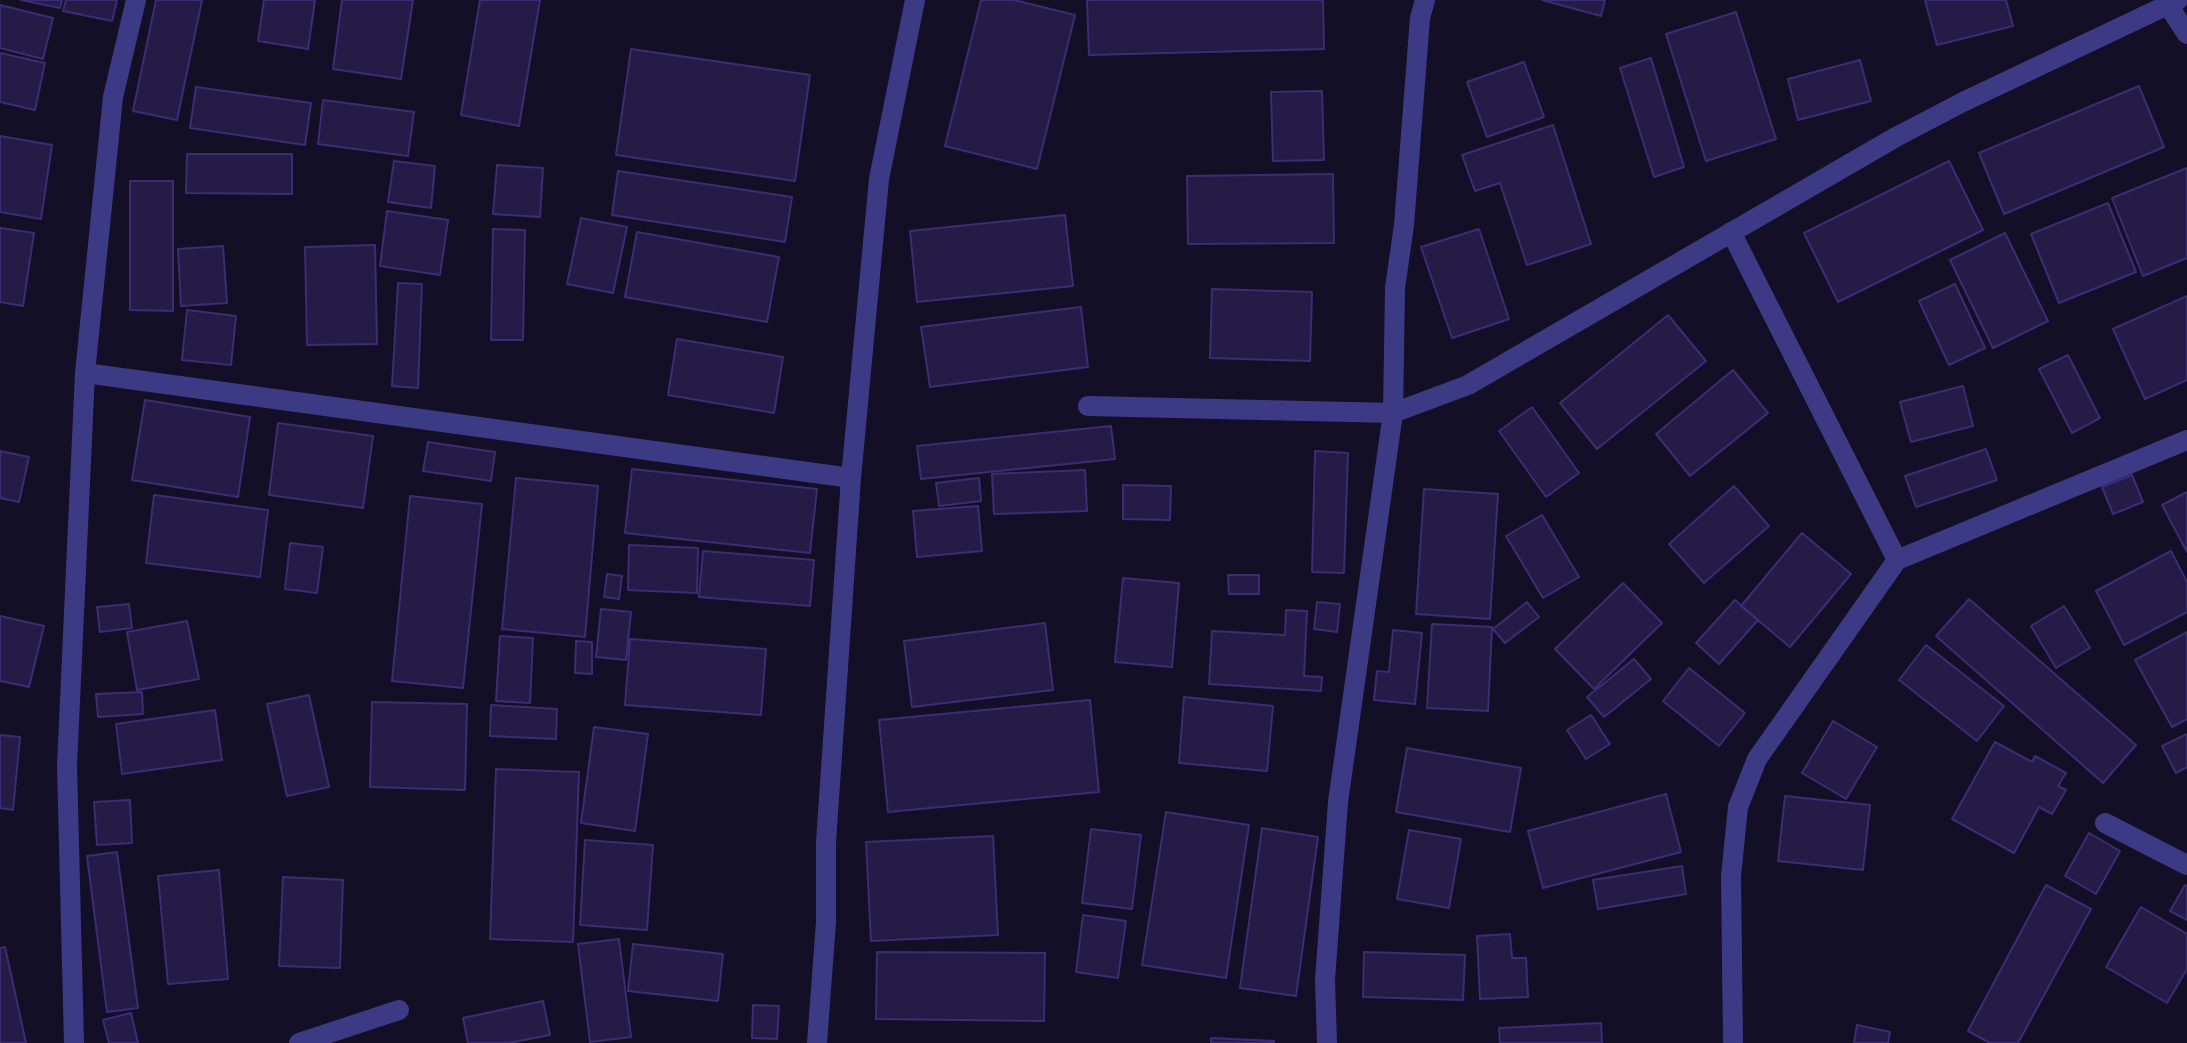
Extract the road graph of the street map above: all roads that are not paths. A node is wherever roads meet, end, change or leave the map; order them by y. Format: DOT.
graph roads {
  1 [pos="136,0"];
  2 [pos="915,0"];
  3 [pos="1425,0"];
  4 [pos="2173,2"];
  5 [pos="2187,34"];
  6 [pos="1731,232"];
  7 [pos="85,373"];
  8 [pos="1088,406"];
  9 [pos="1393,413"];
  10 [pos="2187,440"];
  11 [pos="851,478"];
  12 [pos="1897,560"];
  13 [pos="2105,823"];
  14 [pos="2187,865"];
  15 [pos="399,1010"];
  16 [pos="74,1043"];
  17 [pos="299,1043"];
  18 [pos="817,1043"];
  19 [pos="1327,1043"];
  20 [pos="1733,1043"];
  1 -- 7 [label="street"];
  2 -- 11 [label="street"];
  3 -- 9 [label="street"];
  4 -- 5 [label="street"];
  4 -- 6 [label="street"];
  6 -- 9 [label="street"];
  6 -- 12 [label="street"];
  7 -- 11 [label="street"];
  7 -- 16 [label="street"];
  8 -- 9 [label="street"];
  9 -- 19 [label="street"];
  10 -- 12 [label="street"];
  11 -- 18 [label="street"];
  12 -- 20 [label="street"];
  13 -- 14 [label="street"];
  15 -- 17 [label="street"];
}
